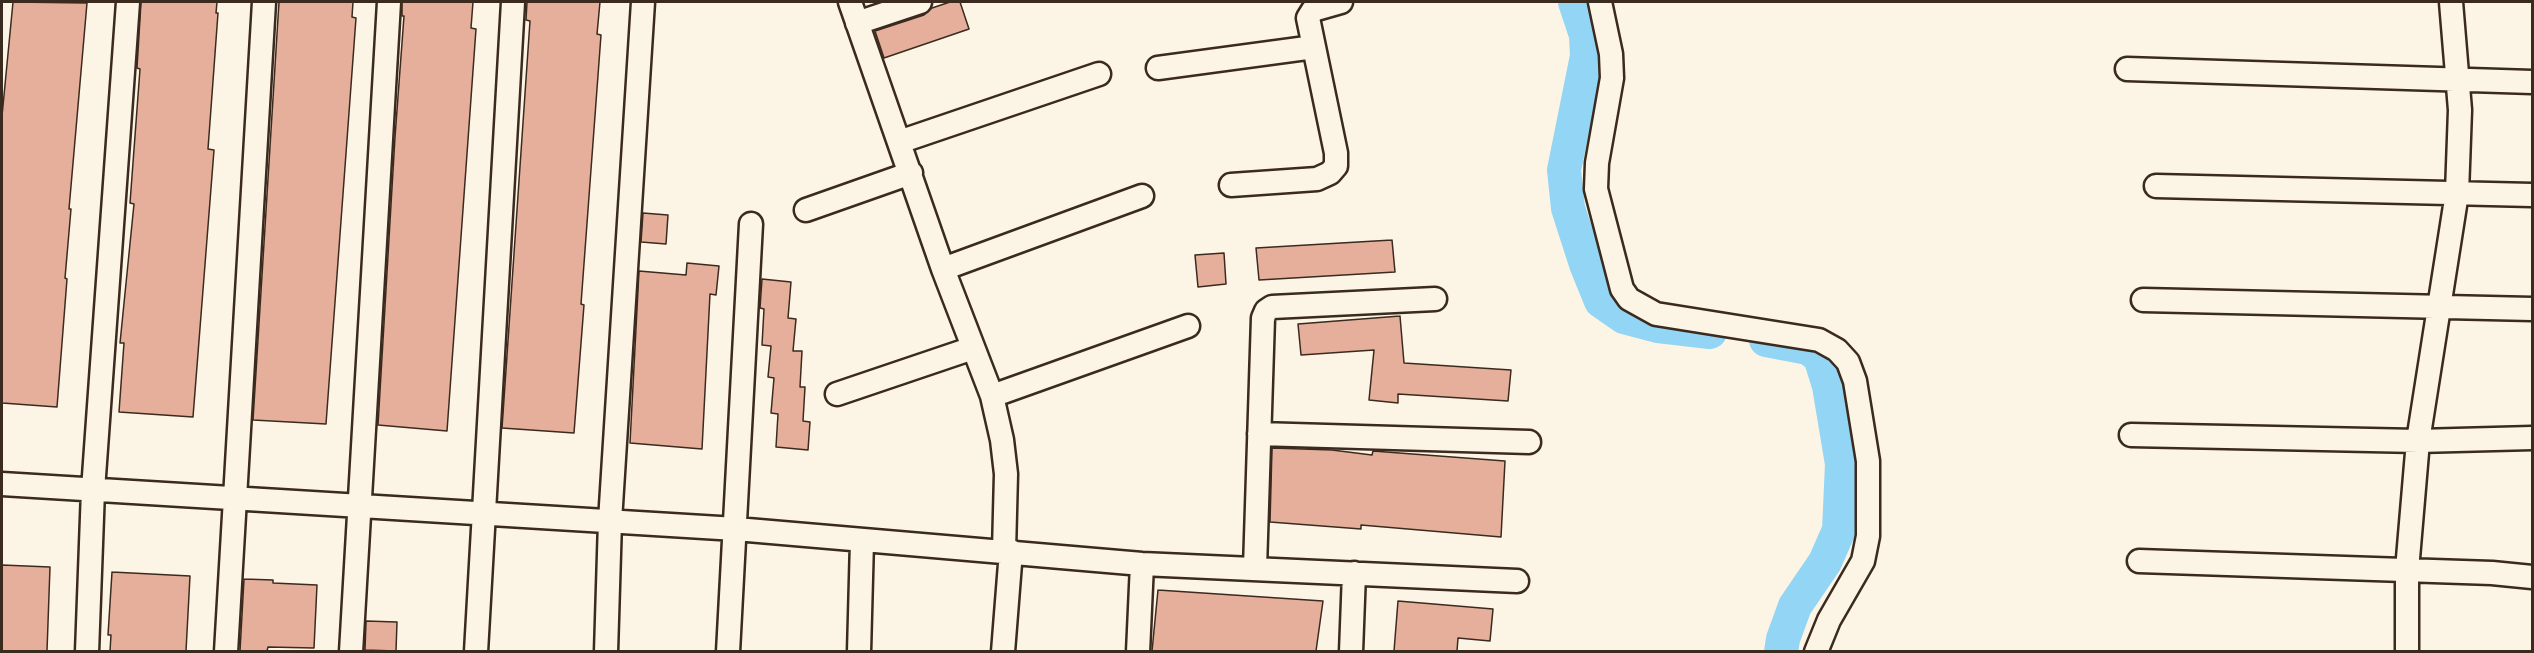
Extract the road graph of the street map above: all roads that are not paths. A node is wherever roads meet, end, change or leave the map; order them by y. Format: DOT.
graph roads {
  1 [pos="128,2"];
  2 [pos="264,2"];
  3 [pos="389,2"];
  4 [pos="513,2"];
  5 [pos="643,2"];
  6 [pos="850,2"];
  7 [pos="920,2"];
  8 [pos="1341,2"];
  9 [pos="1600,2"];
  10 [pos="2451,2"];
  11 [pos="857,23"];
  12 [pos="1314,47"];
  13 [pos="1158,68"];
  14 [pos="2127,69"];
  15 [pos="1099,74"];
  16 [pos="2457,79"];
  17 [pos="2532,82"];
  18 [pos="899,142"];
  19 [pos="911,173"];
  20 [pos="1231,185"];
  21 [pos="2156,186"];
  22 [pos="2457,193"];
  23 [pos="2532,195"];
  24 [pos="1142,196"];
  25 [pos="806,210"];
  26 [pos="751,224"];
  27 [pos="943,269"];
  28 [pos="1435,299"];
  29 [pos="2143,300"];
  30 [pos="2437,307"];
  31 [pos="2532,309"];
  32 [pos="1188,326"];
  33 [pos="973,348"];
  34 [pos="837,394"];
  35 [pos="992,396"];
  36 [pos="1259,434"];
  37 [pos="2131,435"];
  38 [pos="2532,438"];
  39 [pos="2418,441"];
  40 [pos="1529,442"];
  41 [pos="2,484"];
  42 [pos="93,490"];
  43 [pos="235,498"];
  44 [pos="360,506"];
  45 [pos="484,513"];
  46 [pos="610,521"];
  47 [pos="736,529"];
  48 [pos="862,541"];
  49 [pos="1007,551"];
  50 [pos="2139,561"];
  51 [pos="1142,564"];
  52 [pos="1255,568"];
  53 [pos="2406,570"];
  54 [pos="1354,573"];
  55 [pos="2532,577"];
  56 [pos="1517,581"];
  57 [pos="87,651"];
  58 [pos="226,651"];
  59 [pos="351,651"];
  60 [pos="476,651"];
  61 [pos="606,651"];
  62 [pos="728,651"];
  63 [pos="859,651"];
  64 [pos="1003,651"];
  65 [pos="1138,651"];
  66 [pos="1351,651"];
  67 [pos="1816,651"];
  68 [pos="2407,651"];
  1 -- 42 [label="street"];
  2 -- 43 [label="street"];
  3 -- 44 [label="street"];
  4 -- 45 [label="street"];
  5 -- 46 [label="street"];
  6 -- 11 [label="street"];
  7 -- 11 [label="street"];
  8 -- 12 [label="street"];
  9 -- 67 [label="street"];
  10 -- 16 [label="street"];
  11 -- 18 [label="street"];
  12 -- 13 [label="street"];
  12 -- 20 [label="street"];
  14 -- 16 [label="street"];
  15 -- 18 [label="street"];
  16 -- 17 [label="street"];
  16 -- 22 [label="street"];
  18 -- 19 [label="street"];
  19 -- 25 [label="street"];
  19 -- 27 [label="street"];
  21 -- 22 [label="street"];
  22 -- 23 [label="street"];
  22 -- 30 [label="street"];
  24 -- 27 [label="street"];
  26 -- 47 [label="street"];
  27 -- 33 [label="street"];
  28 -- 36 [label="street"];
  29 -- 30 [label="street"];
  30 -- 31 [label="street"];
  30 -- 39 [label="street"];
  32 -- 35 [label="street"];
  33 -- 34 [label="street"];
  33 -- 35 [label="street"];
  35 -- 49 [label="street"];
  36 -- 40 [label="street"];
  36 -- 52 [label="street"];
  37 -- 39 [label="street"];
  38 -- 39 [label="street"];
  39 -- 53 [label="street"];
  41 -- 42 [label="street"];
  42 -- 43 [label="street"];
  42 -- 57 [label="street"];
  43 -- 44 [label="street"];
  43 -- 58 [label="street"];
  44 -- 45 [label="street"];
  44 -- 59 [label="street"];
  45 -- 46 [label="street"];
  45 -- 60 [label="street"];
  46 -- 47 [label="street"];
  46 -- 61 [label="street"];
  47 -- 48 [label="street"];
  47 -- 62 [label="street"];
  48 -- 49 [label="street"];
  48 -- 63 [label="street"];
  49 -- 51 [label="street"];
  49 -- 64 [label="street"];
  50 -- 53 [label="street"];
  51 -- 52 [label="street"];
  51 -- 65 [label="street"];
  52 -- 54 [label="street"];
  53 -- 55 [label="street"];
  53 -- 68 [label="street"];
  54 -- 56 [label="street"];
  54 -- 66 [label="street"];
}
